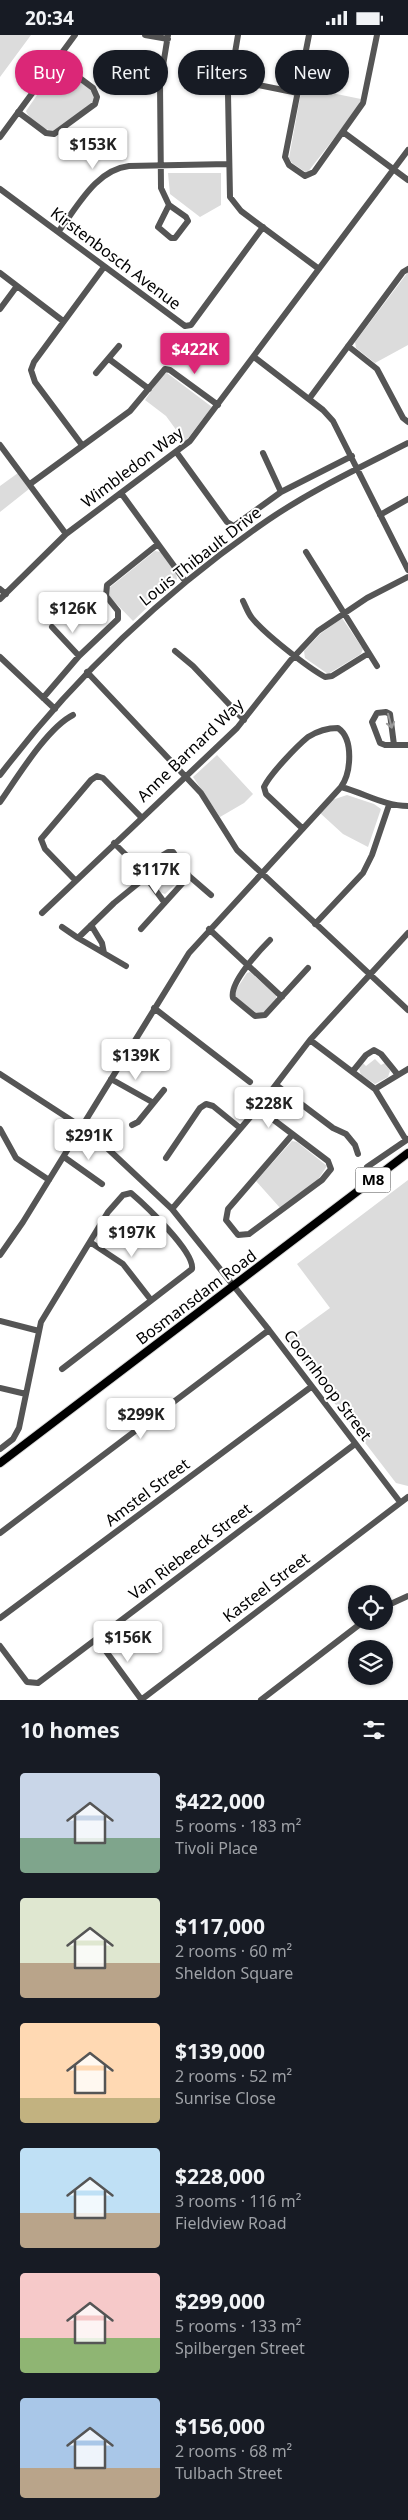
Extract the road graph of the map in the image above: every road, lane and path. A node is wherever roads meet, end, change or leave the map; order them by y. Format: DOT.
graph roads {
  1 [pos="76,35"];
  2 [pos="144,35"];
  3 [pos="238,35"];
  4 [pos="309,35"];
  5 [pos="377,35"];
  6 [pos="168,37"];
  7 [pos="65,50"];
  8 [pos="235,50"];
  9 [pos="306,50"];
  10 [pos="83,80"];
  11 [pos="31,95"];
  12 [pos="229,95"];
  13 [pos="298,95"];
  14 [pos="18,112"];
  15 [pos="344,132"];
  16 [pos="0,137"];
  17 [pos="408,150"];
  18 [pos="161,165"];
  19 [pos="229,165"];
  20 [pos="394,169"];
  21 [pos="408,180"];
  22 [pos="0,189"];
  23 [pos="169,205"];
  24 [pos="263,227"];
  25 [pos="58,233"];
  26 [pos="104,267"];
  27 [pos="320,269"];
  28 [pos="408,269"];
  29 [pos="0,273"];
  30 [pos="17,286"];
  31 [pos="0,309"];
  32 [pos="63,321"];
  33 [pos="119,346"];
  34 [pos="348,346"];
  35 [pos="254,357"];
  36 [pos="109,359"];
  37 [pos="96,373"];
  38 [pos="149,389"];
  39 [pos="309,399"];
  40 [pos="218,405"];
  41 [pos="408,422"];
  42 [pos="408,443"];
  43 [pos="0,445"];
  44 [pos="82,445"];
  45 [pos="177,453"];
  46 [pos="263,453"];
  47 [pos="352,456"];
  48 [pos="357,470"];
  49 [pos="30,484"];
  50 [pos="281,492"];
  51 [pos="121,493"];
  52 [pos="408,499"];
  53 [pos="380,515"];
  54 [pos="66,534"];
  55 [pos="158,544"];
  56 [pos="306,552"];
  57 [pos="408,570"];
  58 [pos="408,577"];
  59 [pos="185,581"];
  60 [pos="0,589"];
  61 [pos="6,594"];
  62 [pos="0,599"];
  63 [pos="243,601"];
  64 [pos="346,612"];
  65 [pos="52,627"];
  66 [pos="175,651"];
  67 [pos="370,653"];
  68 [pos="295,655"];
  69 [pos="79,656"];
  70 [pos="0,657"];
  71 [pos="377,665"];
  72 [pos="87,672"];
  73 [pos="43,698"];
  74 [pos="55,709"];
  75 [pos="73,715"];
  76 [pos="244,719"];
  77 [pos="394,745"];
  78 [pos="408,745"];
  79 [pos="16,754"];
  80 [pos="27,763"];
  81 [pos="0,775"];
  82 [pos="185,776"];
  83 [pos="341,787"];
  84 [pos="0,802"];
  85 [pos="389,805"];
  86 [pos="408,806"];
  87 [pos="140,817"];
  88 [pos="302,828"];
  89 [pos="114,843"];
  90 [pos="140,869"];
  91 [pos="261,873"];
  92 [pos="189,876"];
  93 [pos="146,877"];
  94 [pos="75,880"];
  95 [pos="211,895"];
  96 [pos="164,901"];
  97 [pos="42,913"];
  98 [pos="315,924"];
  99 [pos="90,925"];
  100 [pos="62,927"];
  101 [pos="141,929"];
  102 [pos="209,929"];
  103 [pos="408,933"];
  104 [pos="78,939"];
  105 [pos="270,941"];
  106 [pos="104,953"];
  107 [pos="247,964"];
  108 [pos="126,966"];
  109 [pos="308,968"];
  110 [pos="370,975"];
  111 [pos="282,997"];
  112 [pos="154,1008"];
  113 [pos="408,1010"];
  114 [pos="310,1040"];
  115 [pos="408,1069"];
  116 [pos="353,1071"];
  117 [pos="0,1074"];
  118 [pos="398,1075"];
  119 [pos="111,1079"];
  120 [pos="250,1082"];
  121 [pos="276,1085"];
  122 [pos="164,1089"];
  123 [pos="374,1089"];
  124 [pos="152,1102"];
  125 [pos="258,1108"];
  126 [pos="132,1125"];
  127 [pos="82,1127"];
  128 [pos="240,1128"];
  129 [pos="0,1129"];
  130 [pos="292,1135"];
  131 [pos="407,1139"];
  132 [pos="408,1153"];
  133 [pos="358,1154"];
  134 [pos="64,1157"];
  135 [pos="166,1158"];
  136 [pos="367,1167"];
  137 [pos="49,1180"];
  138 [pos="102,1183"];
  139 [pos="172,1209"];
  140 [pos="90,1242"];
  141 [pos="0,1254"];
  142 [pos="233,1286"];
  143 [pos="151,1300"];
  144 [pos="0,1321"];
  145 [pos="269,1330"];
  146 [pos="39,1331"];
  147 [pos="62,1369"];
  148 [pos="311,1387"];
  149 [pos="0,1388"];
  150 [pos="26,1394"];
  151 [pos="355,1444"];
  152 [pos="0,1449"];
  153 [pos="0,1463"];
  154 [pos="408,1497"];
  155 [pos="400,1502"];
  156 [pos="0,1533"];
  157 [pos="408,1597"];
  158 [pos="393,1603"];
  159 [pos="0,1618"];
  160 [pos="352,1630"];
  161 [pos="97,1639"];
  162 [pos="0,1646"];
  163 [pos="141,1700"];
  164 [pos="261,1700"];
  1 -- 7 [label="street"];
  2 -- 6 [label="street"];
  3 -- 8 [label="street"];
  4 -- 9 [label="street"];
  5 -- 15 [label="street"];
  6 -- 18 [label="street"];
  10 -- 14 [label="street"];
  11 -- 14 [label="street"];
  12 -- 19 [label="street"];
  13 -- 15 [label="street"];
  14 -- 16 [label="street"];
  15 -- 20 [label="street"];
  17 -- 20 [label="street, Wimbledon Way"];
  18 -- 19 [label="street"];
  18 -- 23 [label="street"];
  18 -- 25 [label="street"];
  19 -- 24 [label="street"];
  20 -- 21 [label="street"];
  20 -- 27 [label="street, Wimbledon Way"];
  22 -- 25 [label="street, Kirstenbosch Avenue"];
  23 -- 23 [label="street"];
  24 -- 26 [label="street, Kirstenbosch Avenue"];
  24 -- 27 [label="street"];
  25 -- 26 [label="street, Kirstenbosch Avenue"];
  26 -- 32 [label="street"];
  27 -- 35 [label="street, Wimbledon Way"];
  28 -- 34 [label="street"];
  29 -- 30 [label="street"];
  30 -- 31 [label="street"];
  30 -- 32 [label="street"];
  32 -- 44 [label="street"];
  33 -- 36 [label="street"];
  34 -- 39 [label="street"];
  34 -- 41 [label="street"];
  35 -- 39 [label="street"];
  35 -- 40 [label="street, Wimbledon Way"];
  36 -- 37 [label="street"];
  36 -- 38 [label="street"];
  38 -- 40 [label="street"];
  38 -- 44 [label="street"];
  39 -- 47 [label="street"];
  40 -- 45 [label="street, Wimbledon Way"];
  42 -- 48 [label="street, Louis Thibault Drive"];
  43 -- 49 [label="street"];
  44 -- 49 [label="street"];
  45 -- 50 [label="street"];
  45 -- 51 [label="street, Wimbledon Way"];
  46 -- 50 [label="street"];
  47 -- 48 [label="street"];
  47 -- 50 [label="street"];
  48 -- 53 [label="street"];
  48 -- 59 [label="street, Louis Thibault Drive"];
  49 -- 54 [label="street"];
  51 -- 54 [label="street, Wimbledon Way"];
  51 -- 55 [label="street"];
  52 -- 53 [label="street"];
  53 -- 57 [label="street"];
  54 -- 61 [label="street, Wimbledon Way"];
  55 -- 59 [label="street"];
  55 -- 69 [label="street"];
  56 -- 64 [label="street"];
  58 -- 64 [label="street, Anne Barnard Way"];
  59 -- 72 [label="street, Louis Thibault Drive"];
  60 -- 61 [label="street"];
  61 -- 62 [label="street, Wimbledon Way"];
  63 -- 68 [label="street"];
  64 -- 67 [label="street"];
  64 -- 68 [label="street, Anne Barnard Way"];
  65 -- 69 [label="street"];
  66 -- 76 [label="street"];
  67 -- 68 [label="street"];
  67 -- 71 [label="street"];
  68 -- 76 [label="street, Anne Barnard Way"];
  69 -- 73 [label="street"];
  70 -- 73 [label="street"];
  72 -- 74 [label="street, Louis Thibault Drive"];
  72 -- 82 [label="street"];
  73 -- 74 [label="street"];
  74 -- 79 [label="street, Louis Thibault Drive"];
  75 -- 80 [label="street"];
  76 -- 82 [label="street, Anne Barnard Way"];
  77 -- 77 [label="street, one-way"];
  77 -- 78 [label="street"];
  79 -- 80 [label="street"];
  79 -- 81 [label="street, Louis Thibault Drive"];
  80 -- 84 [label="street"];
  82 -- 87 [label="street, Anne Barnard Way"];
  82 -- 91 [label="street"];
  83 -- 85 [label="street"];
  83 -- 88 [label="street"];
  83 -- 88 [label="street"];
  85 -- 86 [label="street"];
  85 -- 98 [label="street"];
  87 -- 89 [label="street, Anne Barnard Way"];
  87 -- 94 [label="street"];
  88 -- 91 [label="street"];
  89 -- 90 [label="street"];
  89 -- 94 [label="street, Anne Barnard Way"];
  90 -- 92 [label="street"];
  90 -- 93 [label="street"];
  91 -- 98 [label="street"];
  91 -- 102 [label="street"];
  92 -- 95 [label="street"];
  92 -- 96 [label="street"];
  93 -- 96 [label="street"];
  93 -- 99 [label="street"];
  94 -- 97 [label="street, Anne Barnard Way"];
  96 -- 101 [label="street"];
  98 -- 110 [label="street"];
  99 -- 104 [label="street"];
  99 -- 106 [label="street"];
  100 -- 104 [label="street"];
  102 -- 107 [label="street"];
  102 -- 112 [label="street"];
  103 -- 110 [label="street"];
  104 -- 106 [label="street"];
  105 -- 107 [label="street"];
  106 -- 108 [label="street"];
  107 -- 111 [label="street"];
  107 -- 111 [label="street"];
  109 -- 111 [label="street"];
  110 -- 113 [label="street"];
  110 -- 114 [label="street"];
  112 -- 119 [label="street"];
  112 -- 120 [label="street"];
  114 -- 116 [label="street"];
  114 -- 121 [label="street"];
  115 -- 118 [label="street"];
  116 -- 118 [label="street"];
  116 -- 123 [label="street"];
  117 -- 127 [label="street, Coornhoop Street"];
  118 -- 123 [label="street"];
  119 -- 124 [label="street"];
  119 -- 127 [label="street"];
  121 -- 125 [label="street"];
  121 -- 133 [label="street"];
  122 -- 124 [label="street"];
  123 -- 131 [label="street"];
  124 -- 126 [label="street"];
  125 -- 128 [label="street"];
  125 -- 130 [label="street"];
  127 -- 134 [label="street"];
  127 -- 139 [label="street, Coornhoop Street"];
  128 -- 135 [label="street"];
  128 -- 139 [label="street"];
  129 -- 137 [label="street"];
  130 -- 130 [label="street"];
  131 -- 136 [label="street"];
  132 -- 142 [label="main road, Bosmansdam Road / M8"];
  134 -- 137 [label="street"];
  134 -- 138 [label="street"];
  137 -- 141 [label="street"];
  139 -- 142 [label="street, Coornhoop Street"];
  140 -- 143 [label="street"];
  140 -- 143 [label="street"];
  140 -- 146 [label="street"];
  142 -- 145 [label="street, Coornhoop Street"];
  142 -- 153 [label="main road, Bosmansdam Road / M8"];
  143 -- 147 [label="street"];
  144 -- 146 [label="street"];
  145 -- 148 [label="street, Coornhoop Street"];
  145 -- 156 [label="street"];
  146 -- 150 [label="street"];
  148 -- 151 [label="street, Coornhoop Street"];
  148 -- 159 [label="street, Amstel Street"];
  149 -- 150 [label="street"];
  150 -- 152 [label="street"];
  151 -- 155 [label="street, Coornhoop Street"];
  151 -- 161 [label="street, Van Riebeeck Street"];
  154 -- 155 [label="street, Kasteel Street"];
  155 -- 163 [label="street, Kasteel Street"];
  157 -- 158 [label="street"];
  160 -- 164 [label="street"];
  161 -- 162 [label="street, Van Riebeeck Street"];
  161 -- 163 [label="street"];
}
